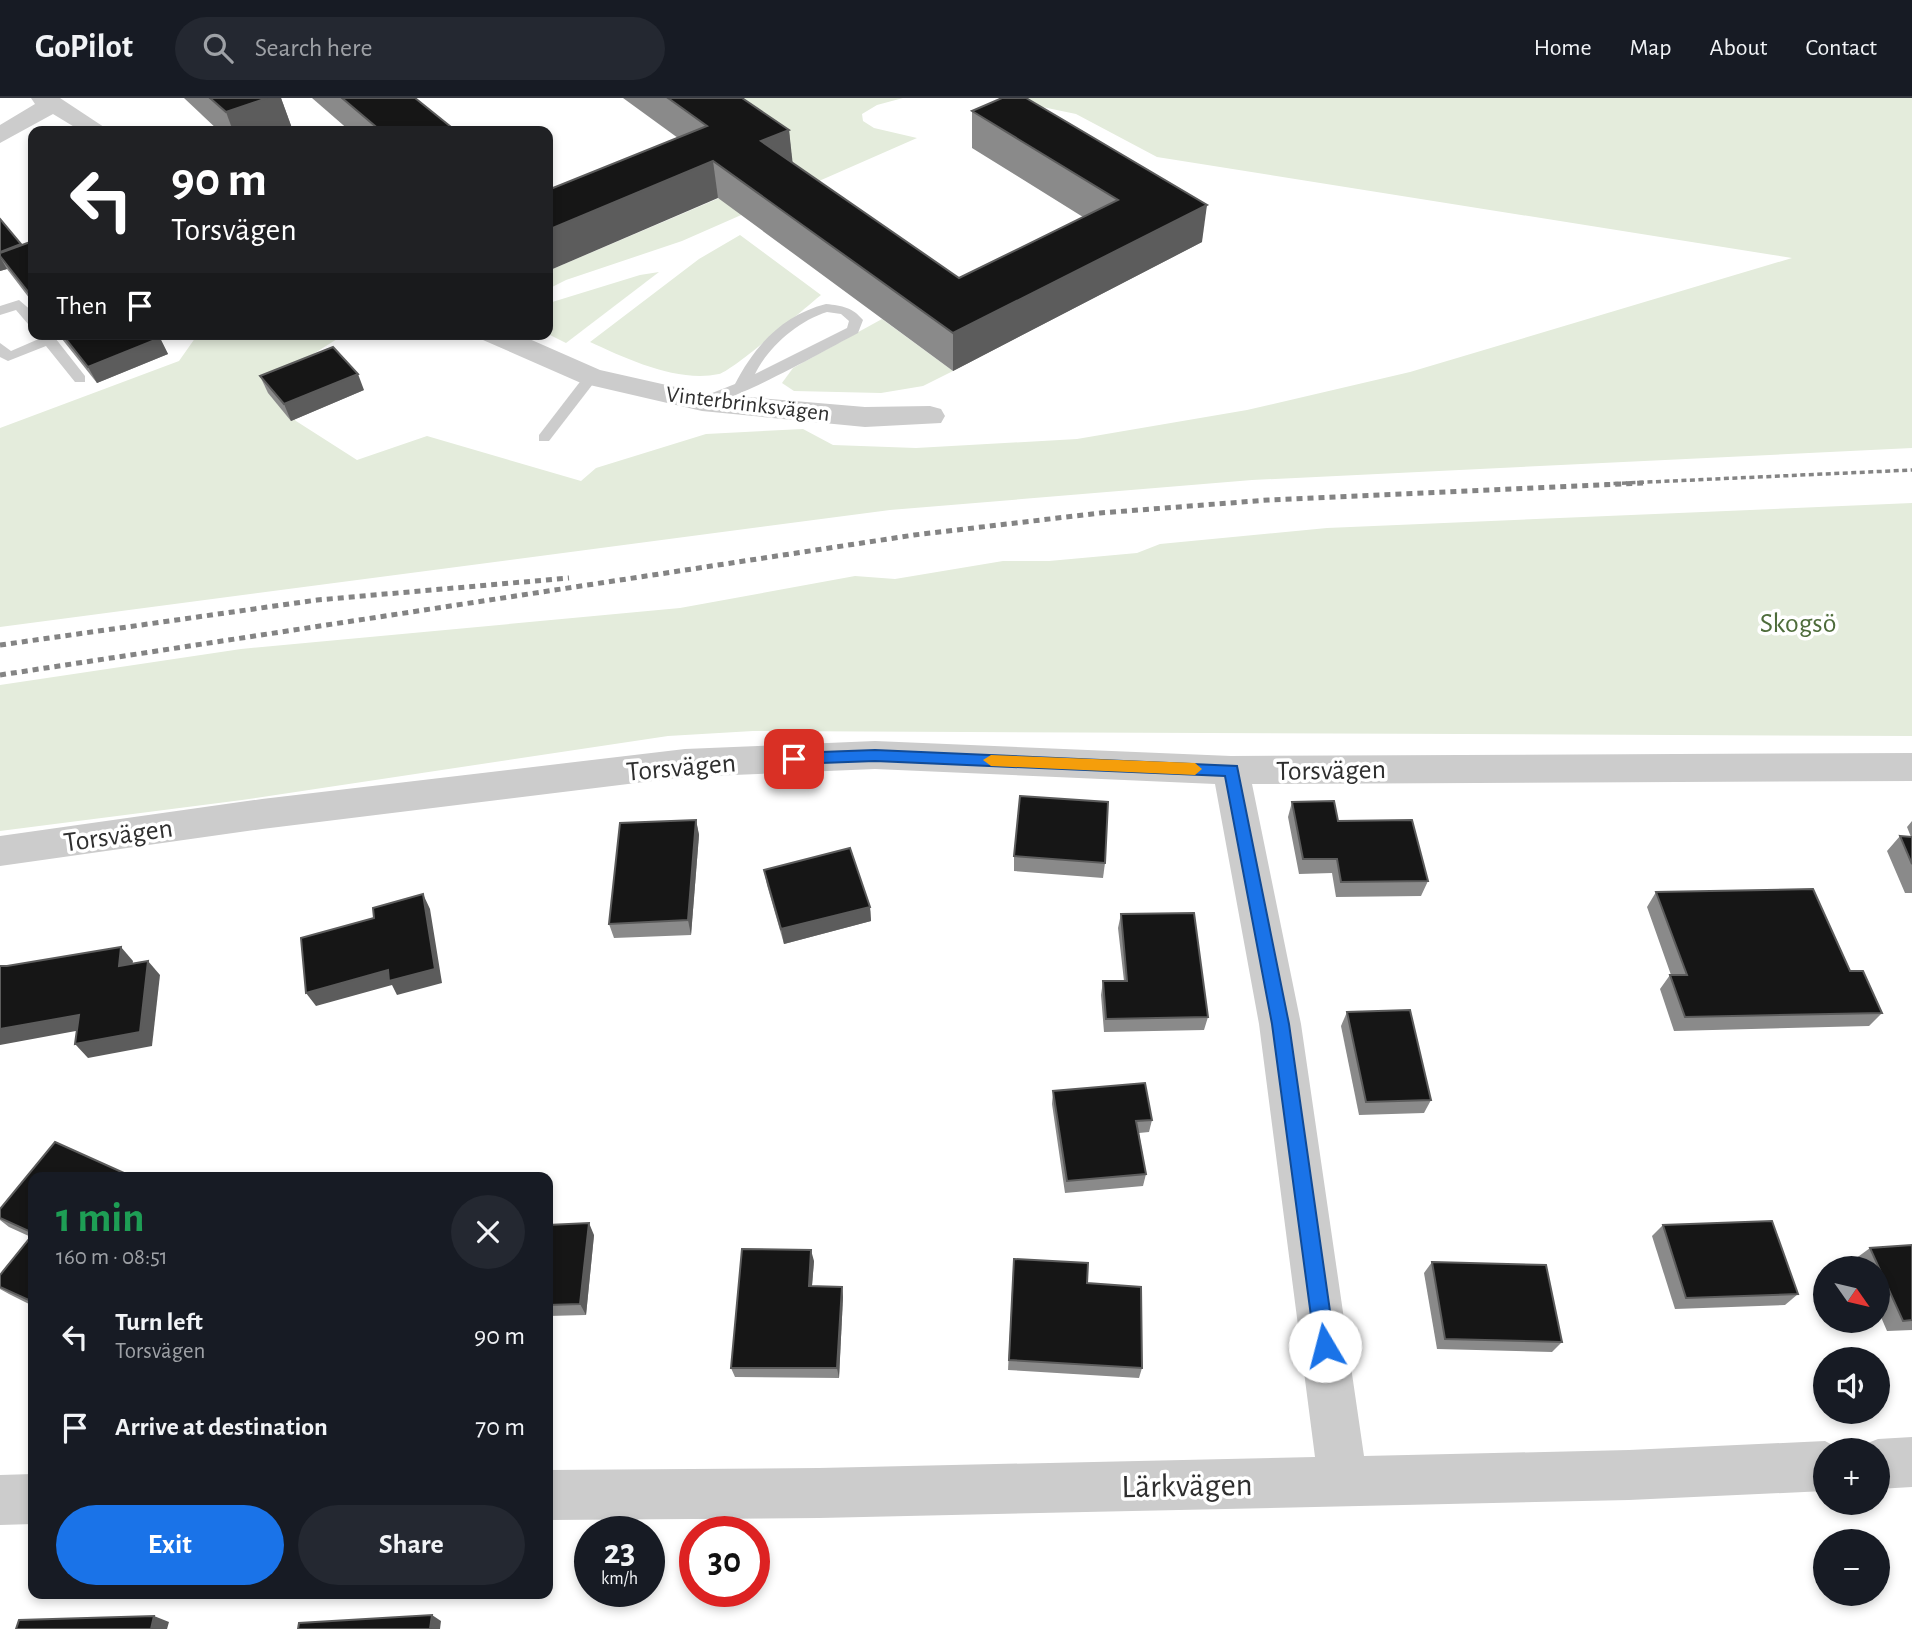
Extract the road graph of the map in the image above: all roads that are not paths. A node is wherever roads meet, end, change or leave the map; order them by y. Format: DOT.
graph roads {
  1 [pos="48,101"];
  2 [pos="90,126"];
  3 [pos="0,136"];
  4 [pos="0,311"];
  5 [pos="28,315"];
  6 [pos="39,340"];
  7 [pos="49,340"];
  8 [pos="507,340"];
  9 [pos="3,354"];
  10 [pos="591,377"];
  11 [pos="80,379"];
  12 [pos="741,387"];
  13 [pos="702,402"];
  14 [pos="930,416"];
  15 [pos="544,438"];
  16 [pos="1912,767"];
  17 [pos="1231,770"];
  18 [pos="0,851"];
  19 [pos="1912,1462"];
  20 [pos="1890,1463"];
  21 [pos="1813,1467"];
  22 [pos="1343,1480"];
  23 [pos="553,1495"];
  24 [pos="28,1499"];
  25 [pos="0,1500"];
  1 -- 2 [label="street"];
  1 -- 3 [label="street"];
  4 -- 5 [label="lane"];
  6 -- 9 [label="lane"];
  7 -- 11 [label="lane"];
  8 -- 10 [label="street, Vinterbrinksvägen"];
  10 -- 13 [label="street, Vinterbrinksvägen"];
  10 -- 15 [label="lane"];
  12 -- 12 [label="lane"];
  12 -- 13 [label="lane"];
  13 -- 14 [label="street, Vinterbrinksvägen"];
  16 -- 17 [label="street, Torsvägen"];
  17 -- 18 [label="street, Torsvägen"];
  17 -- 22 [label="street"];
  19 -- 20 [label="street"];
  21 -- 22 [label="street, Lärkvägen"];
  22 -- 23 [label="street, Lärkvägen"];
  24 -- 25 [label="street"];
}
